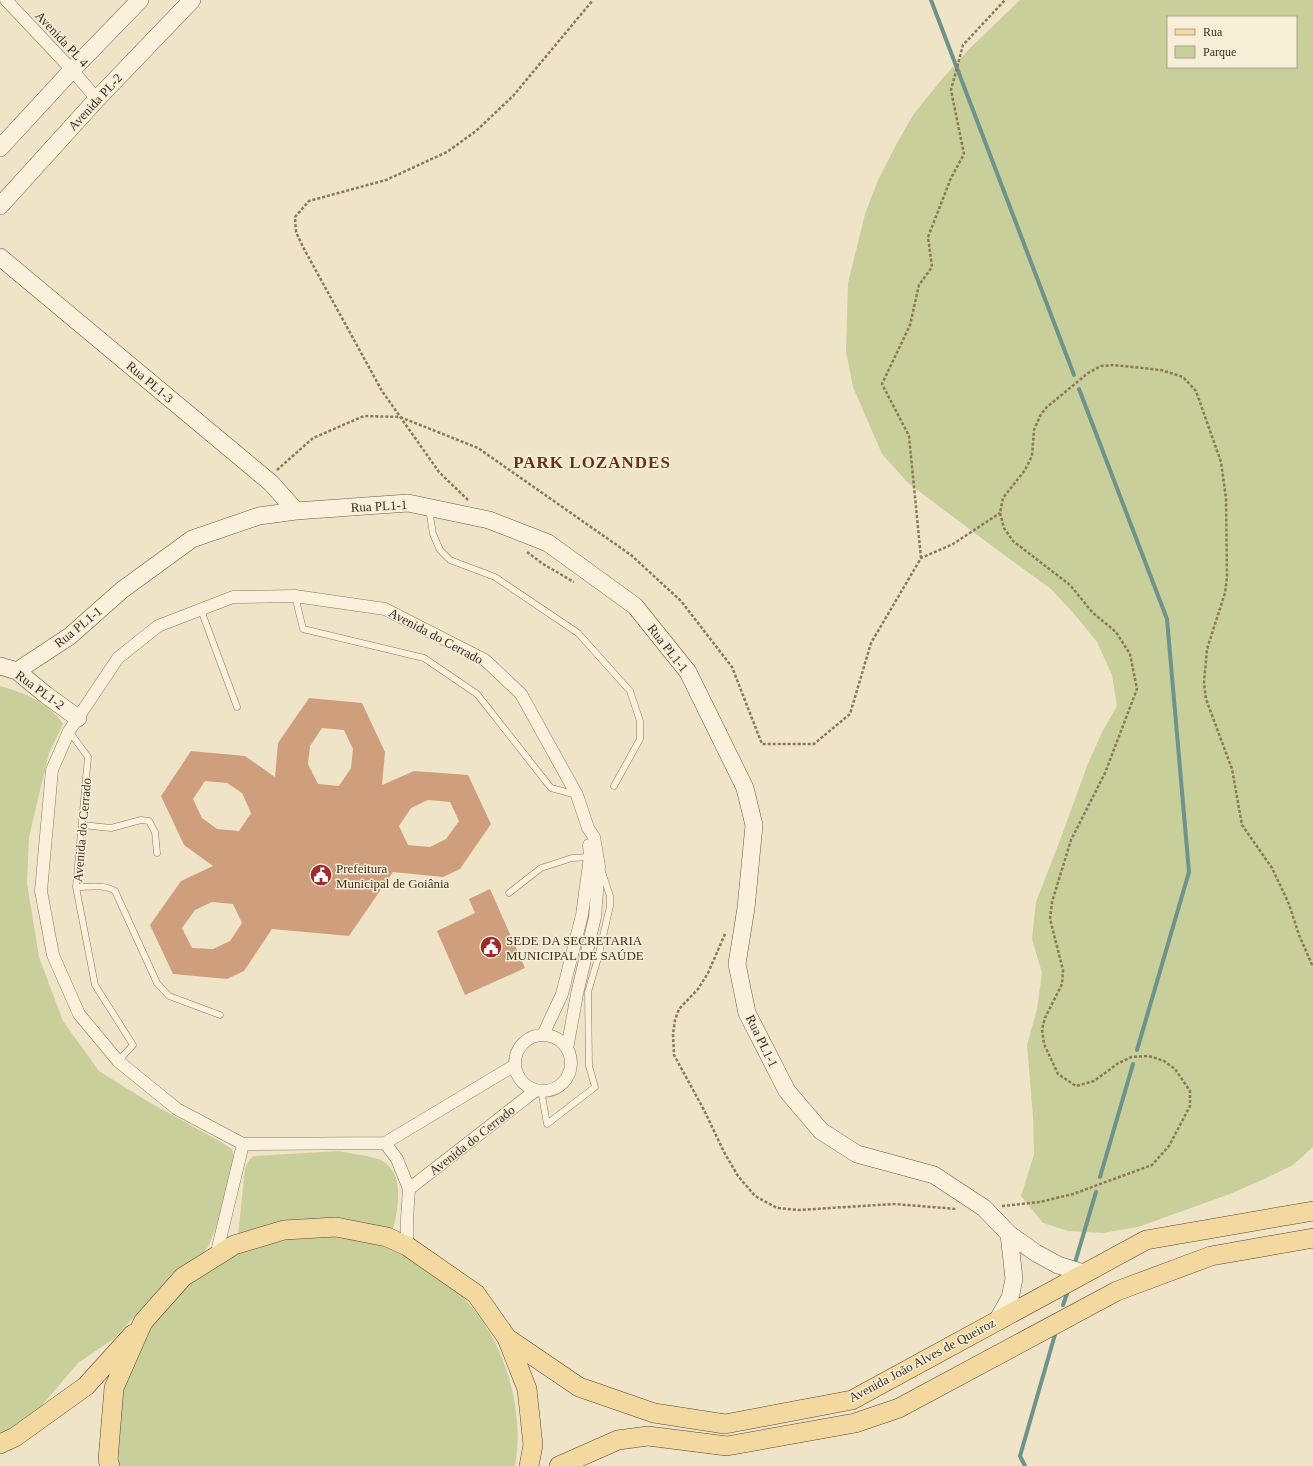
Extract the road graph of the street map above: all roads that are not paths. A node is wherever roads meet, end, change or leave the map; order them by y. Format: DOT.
graph roads {
  1 [pos="6,0"];
  2 [pos="140,0"];
  3 [pos="192,0"];
  4 [pos="72,70"];
  5 [pos="96,99"];
  6 [pos="0,148"];
  7 [pos="0,206"];
  8 [pos="0,257"];
  9 [pos="429,507"];
  10 [pos="296,511"];
  11 [pos="295,596"];
  12 [pos="201,610"];
  13 [pos="0,666"];
  14 [pos="17,671"];
  15 [pos="237,707"];
  16 [pos="74,724"];
  17 [pos="614,786"];
  18 [pos="577,795"];
  19 [pos="82,825"];
  20 [pos="588,828"];
  21 [pos="157,854"];
  22 [pos="590,857"];
  23 [pos="599,866"];
  24 [pos="76,887"];
  25 [pos="508,893"];
  26 [pos="583,993"];
  27 [pos="562,994"];
  28 [pos="220,1015"];
  29 [pos="543,1035"];
  30 [pos="567,1049"];
  31 [pos="118,1061"];
  32 [pos="515,1065"];
  33 [pos="538,1090"];
  34 [pos="243,1144"];
  35 [pos="385,1144"];
  36 [pos="409,1189"];
  37 [pos="1313,1211"];
  38 [pos="1009,1234"];
  39 [pos="1313,1238"];
  40 [pos="407,1246"];
  41 [pos="216,1256"];
  42 [pos="1084,1273"];
  43 [pos="997,1321"];
  44 [pos="143,1322"];
  45 [pos="507,1338"];
  46 [pos="0,1444"];
  47 [pos="110,1466"];
  48 [pos="529,1466"];
  49 [pos="559,1466"];
  1 -- 4 [label="street, Avenida PL 4"];
  2 -- 4 [label="street"];
  3 -- 5 [label="street, Avenida PL-2"];
  4 -- 5 [label="street, Avenida PL 4"];
  4 -- 6 [label="street"];
  5 -- 7 [label="street, Avenida PL-2"];
  8 -- 10 [label="street, Rua PL1-3"];
  9 -- 10 [label="street, Rua PL1-1"];
  9 -- 17 [label="lane"];
  9 -- 38 [label="street, Rua PL1-1"];
  10 -- 14 [label="street, Rua PL1-1"];
  11 -- 12 [label="street, Avenida do Cerrado"];
  11 -- 18 [label="street, Avenida do Cerrado"];
  11 -- 18 [label="lane, Avenida do Cerrado"];
  12 -- 15 [label="lane"];
  12 -- 16 [label="street, Avenida do Cerrado"];
  13 -- 14 [label="street, Rua PL1-2"];
  14 -- 16 [label="street, Rua PL1-2"];
  16 -- 19 [label="lane, Avenida do Cerrado"];
  16 -- 31 [label="street, Avenida do Cerrado"];
  18 -- 20 [label="street, Avenida do Cerrado"];
  19 -- 21 [label="lane"];
  19 -- 24 [label="lane, Avenida do Cerrado"];
  20 -- 22 [label="street, Avenida do Cerrado"];
  20 -- 23 [label="street, Avenida do Cerrado"];
  22 -- 23 [label="lane"];
  22 -- 25 [label="lane"];
  22 -- 27 [label="street, Avenida do Cerrado"];
  23 -- 26 [label="street, Avenida do Cerrado"];
  24 -- 28 [label="lane"];
  24 -- 31 [label="lane, Avenida do Cerrado"];
  26 -- 27 [label="lane"];
  26 -- 30 [label="street, Avenida do Cerrado"];
  26 -- 33 [label="lane"];
  27 -- 29 [label="street, Avenida do Cerrado"];
  29 -- 30 [label="street"];
  29 -- 32 [label="street"];
  30 -- 33 [label="street"];
  31 -- 34 [label="street, Avenida do Cerrado"];
  32 -- 33 [label="street"];
  32 -- 35 [label="street"];
  33 -- 36 [label="street, Avenida do Cerrado"];
  34 -- 35 [label="street, Avenida do Cerrado"];
  34 -- 41 [label="street"];
  35 -- 36 [label="street"];
  36 -- 40 [label="street"];
  37 -- 42 [label="main road, Avenida João Alves de Queiroz"];
  38 -- 42 [label="street, Rua PL1-1"];
  38 -- 43 [label="street"];
  39 -- 49 [label="main road, Avenida João Alves de Queiroz"];
  40 -- 41 [label="main road"];
  40 -- 45 [label="main road"];
  41 -- 44 [label="main road"];
  42 -- 43 [label="main road, Avenida João Alves de Queiroz"];
  43 -- 45 [label="main road, Avenida João Alves de Queiroz"];
  44 -- 46 [label="main road"];
  44 -- 47 [label="main road"];
  45 -- 48 [label="main road"];
}
